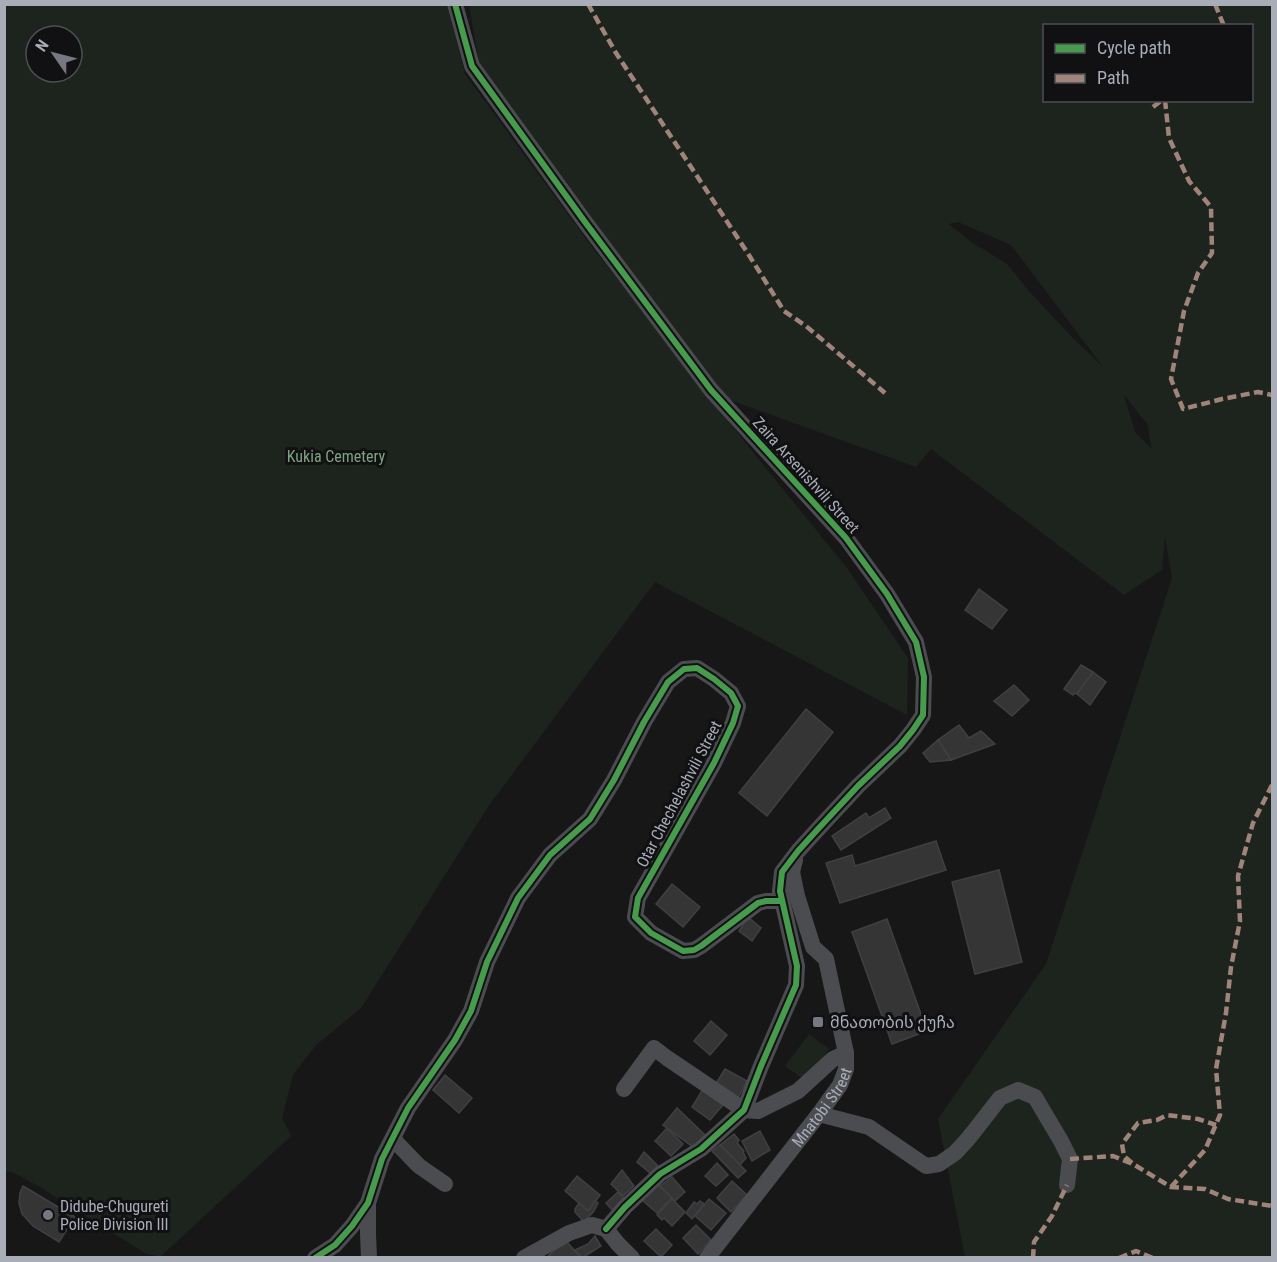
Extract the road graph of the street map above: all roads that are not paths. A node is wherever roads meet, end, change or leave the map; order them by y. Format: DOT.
graph roads {
  1 [pos="455,4"];
  2 [pos="789,899"];
  3 [pos="846,1053"];
  4 [pos="624,1089"];
  5 [pos="744,1110"];
  6 [pos="819,1114"];
  7 [pos="393,1139"];
  8 [pos="445,1184"];
  9 [pos="1067,1185"];
  10 [pos="368,1203"];
  11 [pos="606,1229"];
  12 [pos="315,1257"];
  13 [pos="369,1257"];
  14 [pos="524,1257"];
  15 [pos="632,1257"];
  16 [pos="707,1257"];
  1 -- 2 [label="street, Zaira Arsenishvili Street"];
  2 -- 3 [label="street, Mnatobi Street"];
  2 -- 5 [label="street"];
  2 -- 7 [label="street, Otar Chechelashvili Street"];
  3 -- 5 [label="street"];
  3 -- 6 [label="street, Mnatobi Street"];
  4 -- 5 [label="street"];
  5 -- 11 [label="street"];
  6 -- 9 [label="street"];
  6 -- 16 [label="street, Mnatobi Street"];
  7 -- 8 [label="street"];
  7 -- 10 [label="street, Otar Chechelashvili Street"];
  10 -- 12 [label="street, Otar Chechelashvili Street"];
  10 -- 13 [label="street"];
  11 -- 14 [label="street"];
  11 -- 15 [label="street"];
}
